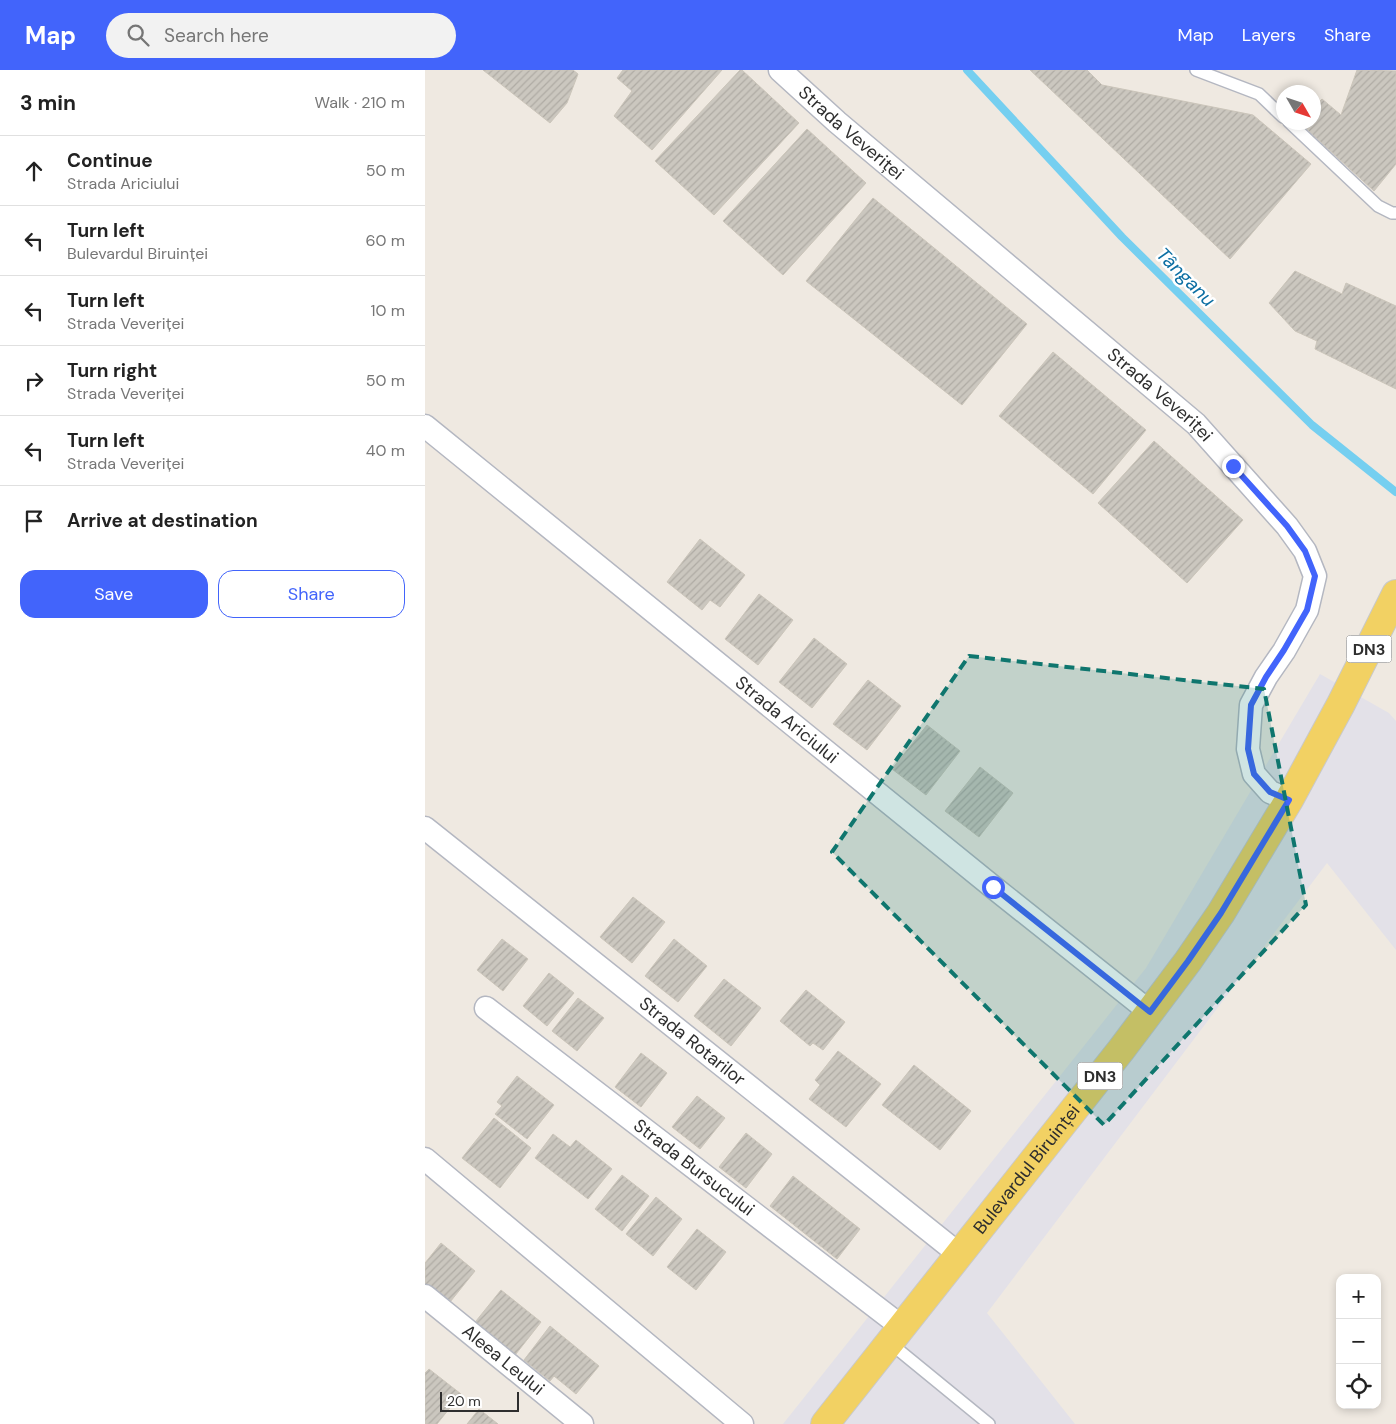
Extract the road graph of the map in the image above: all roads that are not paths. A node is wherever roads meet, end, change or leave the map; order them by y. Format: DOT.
graph roads {
  1 [pos="780,70"];
  2 [pos="1196,70"];
  3 [pos="1276,110"];
  4 [pos="1297,130"];
  5 [pos="1396,213"];
  6 [pos="425,426"];
  7 [pos="1396,594"];
  8 [pos="1289,800"];
  9 [pos="425,828"];
  10 [pos="486,1008"];
  11 [pos="1150,1012"];
  12 [pos="425,1158"];
  13 [pos="960,1255"];
  14 [pos="425,1296"];
  15 [pos="896,1335"];
  16 [pos="583,1424"];
  17 [pos="742,1424"];
  18 [pos="825,1424"];
  19 [pos="989,1424"];
  1 -- 8 [label="street, Strada Veveriței"];
  2 -- 3 [label="lane"];
  4 -- 5 [label="lane"];
  6 -- 11 [label="street, Strada Ariciului"];
  7 -- 8 [label="main road, Bulevardul Biruinței / DN3"];
  8 -- 11 [label="main road, Bulevardul Biruinței / DN3"];
  9 -- 13 [label="street, Strada Rotarilor"];
  10 -- 15 [label="street, Strada Bursucului"];
  11 -- 13 [label="main road, Bulevardul Biruinței / DN3"];
  12 -- 17 [label="street"];
  13 -- 15 [label="main road, Bulevardul Biruinței / DN3"];
  14 -- 16 [label="street, Aleea Leului"];
  15 -- 18 [label="main road, Bulevardul Biruinței / DN3"];
  15 -- 19 [label="lane"];
}
